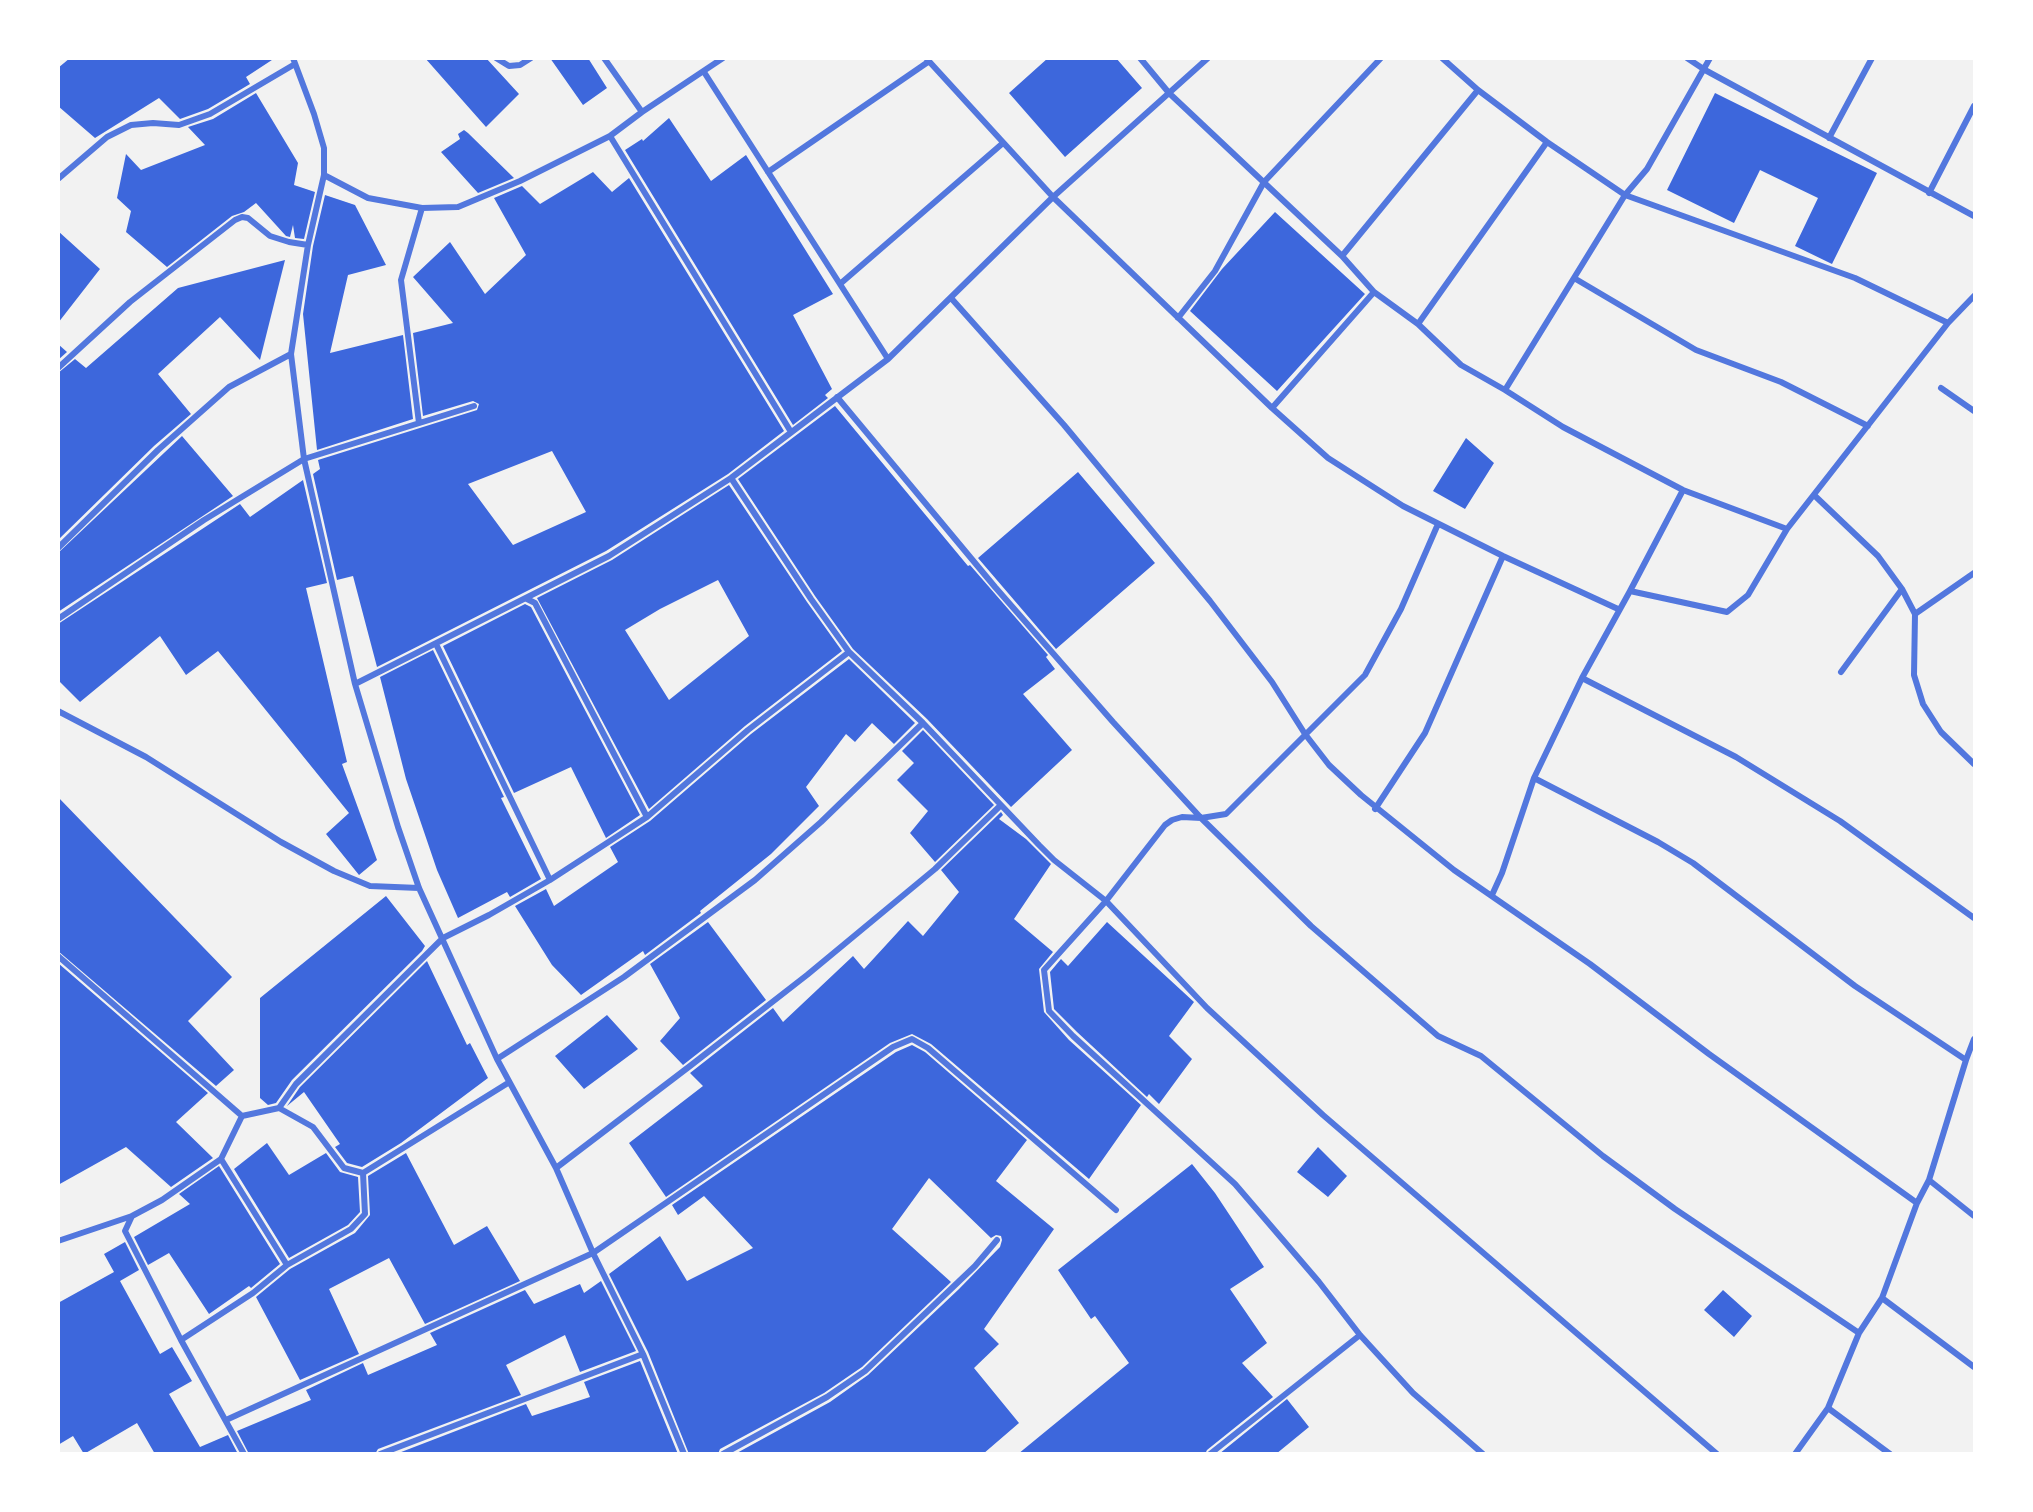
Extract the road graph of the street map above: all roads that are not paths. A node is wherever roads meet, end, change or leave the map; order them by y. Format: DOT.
graph roads {
  1 [pos="496,58"];
  2 [pos="531,58"];
  3 [pos="604,58"];
  4 [pos="723,58"];
  5 [pos="1140,58"];
  6 [pos="1208,58"];
  7 [pos="1381,58"];
  8 [pos="1442,58"];
  9 [pos="1687,58"];
  10 [pos="1710,58"];
  11 [pos="1872,58"];
  12 [pos="927,60"];
  13 [pos="294,61"];
  14 [pos="1705,70"];
  15 [pos="704,72"];
  16 [pos="1478,90"];
  17 [pos="1169,93"];
  18 [pos="1974,106"];
  19 [pos="642,112"];
  20 [pos="610,136"];
  21 [pos="1829,138"];
  22 [pos="1547,141"];
  23 [pos="1003,143"];
  24 [pos="768,172"];
  25 [pos="324,175"];
  26 [pos="58,179"];
  27 [pos="1264,182"];
  28 [pos="1929,193"];
  29 [pos="1625,195"];
  30 [pos="1053,197"];
  31 [pos="422,208"];
  32 [pos="1974,216"];
  33 [pos="308,244"];
  34 [pos="1342,256"];
  35 [pos="1574,278"];
  36 [pos="840,284"];
  37 [pos="1374,292"];
  38 [pos="1974,296"];
  39 [pos="951,298"];
  40 [pos="1178,318"];
  41 [pos="1948,323"];
  42 [pos="1418,324"];
  43 [pos="291,354"];
  44 [pos="888,359"];
  45 [pos="58,368"];
  46 [pos="1941,388"];
  47 [pos="1504,390"];
  48 [pos="837,397"];
  49 [pos="474,406"];
  50 [pos="1272,408"];
  51 [pos="1974,411"];
  52 [pos="419,423"];
  53 [pos="1868,426"];
  54 [pos="791,432"];
  55 [pos="304,459"];
  56 [pos="731,478"];
  57 [pos="1683,490"];
  58 [pos="1814,495"];
  59 [pos="1438,524"];
  60 [pos="1788,529"];
  61 [pos="58,548"];
  62 [pos="1503,556"];
  63 [pos="1974,573"];
  64 [pos="1902,589"];
  65 [pos="1630,591"];
  66 [pos="527,599"];
  67 [pos="1618,609"];
  68 [pos="1915,614"];
  69 [pos="58,619"];
  70 [pos="436,644"];
  71 [pos="849,652"];
  72 [pos="1841,672"];
  73 [pos="1582,678"];
  74 [pos="355,684"];
  75 [pos="58,711"];
  76 [pos="923,723"];
  77 [pos="1305,734"];
  78 [pos="1974,764"];
  79 [pos="1534,778"];
  80 [pos="1001,805"];
  81 [pos="1375,809"];
  82 [pos="647,817"];
  83 [pos="1201,818"];
  84 [pos="550,880"];
  85 [pos="418,888"];
  86 [pos="1492,895"];
  87 [pos="1106,901"];
  88 [pos="1974,918"];
  89 [pos="443,938"];
  90 [pos="58,956"];
  91 [pos="1974,1039"];
  92 [pos="497,1059"];
  93 [pos="1965,1060"];
  94 [pos="508,1083"];
  95 [pos="279,1108"];
  96 [pos="242,1116"];
  97 [pos="220,1159"];
  98 [pos="555,1168"];
  99 [pos="363,1173"];
  100 [pos="1929,1180"];
  101 [pos="1917,1203"];
  102 [pos="1116,1210"];
  103 [pos="132,1216"];
  104 [pos="1974,1216"];
  105 [pos="997,1240"];
  106 [pos="58,1241"];
  107 [pos="594,1253"];
  108 [pos="287,1265"];
  109 [pos="1882,1298"];
  110 [pos="1859,1333"];
  111 [pos="1360,1335"];
  112 [pos="181,1340"];
  113 [pos="643,1354"];
  114 [pos="1974,1367"];
  115 [pos="1828,1408"];
  116 [pos="226,1420"];
  117 [pos="244,1454"];
  118 [pos="380,1454"];
  119 [pos="684,1454"];
  120 [pos="723,1454"];
  121 [pos="1210,1454"];
  122 [pos="1483,1454"];
  123 [pos="1717,1454"];
  124 [pos="1795,1454"];
  125 [pos="1890,1454"];
  1 -- 2 [label="street"];
  3 -- 19 [label="street"];
  4 -- 15 [label="street"];
  5 -- 17 [label="street"];
  6 -- 17 [label="street"];
  7 -- 27 [label="street"];
  8 -- 16 [label="street"];
  9 -- 14 [label="street"];
  10 -- 14 [label="street"];
  11 -- 21 [label="street"];
  12 -- 23 [label="street"];
  12 -- 24 [label="street"];
  13 -- 25 [label="street"];
  13 -- 26 [label="street"];
  14 -- 21 [label="street"];
  14 -- 29 [label="street"];
  15 -- 19 [label="street"];
  15 -- 24 [label="street"];
  16 -- 22 [label="street"];
  16 -- 34 [label="street"];
  17 -- 27 [label="street"];
  17 -- 30 [label="street"];
  18 -- 28 [label="street"];
  19 -- 20 [label="street"];
  20 -- 31 [label="street"];
  20 -- 54 [label="street"];
  21 -- 28 [label="street"];
  22 -- 29 [label="street"];
  22 -- 42 [label="street"];
  23 -- 30 [label="street"];
  23 -- 36 [label="street"];
  24 -- 36 [label="street"];
  25 -- 31 [label="street"];
  25 -- 33 [label="street"];
  27 -- 34 [label="street"];
  27 -- 40 [label="street"];
  28 -- 32 [label="street"];
  29 -- 35 [label="street"];
  29 -- 41 [label="street"];
  30 -- 39 [label="street"];
  30 -- 40 [label="street"];
  31 -- 52 [label="street"];
  33 -- 43 [label="street"];
  33 -- 45 [label="street"];
  34 -- 37 [label="street"];
  35 -- 47 [label="street"];
  35 -- 53 [label="street"];
  36 -- 44 [label="street"];
  37 -- 42 [label="street"];
  37 -- 50 [label="street"];
  38 -- 41 [label="street"];
  39 -- 44 [label="street"];
  39 -- 77 [label="street"];
  40 -- 50 [label="street"];
  41 -- 53 [label="street"];
  42 -- 47 [label="street"];
  43 -- 55 [label="street"];
  43 -- 61 [label="street"];
  44 -- 48 [label="street"];
  46 -- 51 [label="street"];
  47 -- 57 [label="street"];
  48 -- 54 [label="street"];
  48 -- 83 [label="street"];
  49 -- 52 [label="street"];
  50 -- 59 [label="street"];
  52 -- 55 [label="street"];
  53 -- 58 [label="street"];
  54 -- 56 [label="street"];
  55 -- 69 [label="street"];
  55 -- 74 [label="street"];
  56 -- 66 [label="street"];
  56 -- 71 [label="street"];
  57 -- 60 [label="street"];
  57 -- 65 [label="street"];
  58 -- 60 [label="street"];
  58 -- 64 [label="street"];
  59 -- 62 [label="street"];
  59 -- 77 [label="street"];
  60 -- 65 [label="street"];
  62 -- 67 [label="street"];
  62 -- 81 [label="street"];
  63 -- 68 [label="street"];
  64 -- 68 [label="street"];
  64 -- 72 [label="street"];
  65 -- 67 [label="street"];
  66 -- 70 [label="street"];
  66 -- 82 [label="street"];
  67 -- 73 [label="street"];
  68 -- 78 [label="street"];
  70 -- 74 [label="street"];
  70 -- 84 [label="street"];
  71 -- 76 [label="street"];
  71 -- 82 [label="street"];
  73 -- 79 [label="street"];
  73 -- 88 [label="street"];
  74 -- 85 [label="street"];
  75 -- 85 [label="street"];
  76 -- 80 [label="street"];
  76 -- 92 [label="street"];
  77 -- 81 [label="street"];
  77 -- 83 [label="street"];
  79 -- 86 [label="street"];
  79 -- 93 [label="street"];
  80 -- 87 [label="street"];
  80 -- 98 [label="street"];
  81 -- 86 [label="street"];
  82 -- 84 [label="street"];
  83 -- 87 [label="street"];
  83 -- 110 [label="street"];
  84 -- 89 [label="street"];
  85 -- 89 [label="street"];
  86 -- 101 [label="street"];
  87 -- 111 [label="street"];
  87 -- 123 [label="street"];
  89 -- 92 [label="street"];
  89 -- 95 [label="street"];
  90 -- 96 [label="street"];
  91 -- 93 [label="street"];
  92 -- 94 [label="street"];
  93 -- 100 [label="street"];
  94 -- 98 [label="street"];
  94 -- 99 [label="street"];
  95 -- 96 [label="street"];
  95 -- 99 [label="street"];
  96 -- 97 [label="street"];
  97 -- 103 [label="street"];
  97 -- 108 [label="street"];
  98 -- 107 [label="street"];
  99 -- 108 [label="street"];
  100 -- 101 [label="street"];
  100 -- 104 [label="street"];
  101 -- 109 [label="street"];
  102 -- 107 [label="street"];
  103 -- 106 [label="street"];
  103 -- 112 [label="street"];
  105 -- 120 [label="street"];
  107 -- 113 [label="street"];
  107 -- 116 [label="street"];
  108 -- 112 [label="street"];
  109 -- 110 [label="street"];
  109 -- 114 [label="street"];
  110 -- 115 [label="street"];
  111 -- 121 [label="street"];
  111 -- 122 [label="street"];
  112 -- 116 [label="street"];
  113 -- 118 [label="street"];
  113 -- 119 [label="street"];
  115 -- 124 [label="street"];
  115 -- 125 [label="street"];
  116 -- 117 [label="street"];
}
